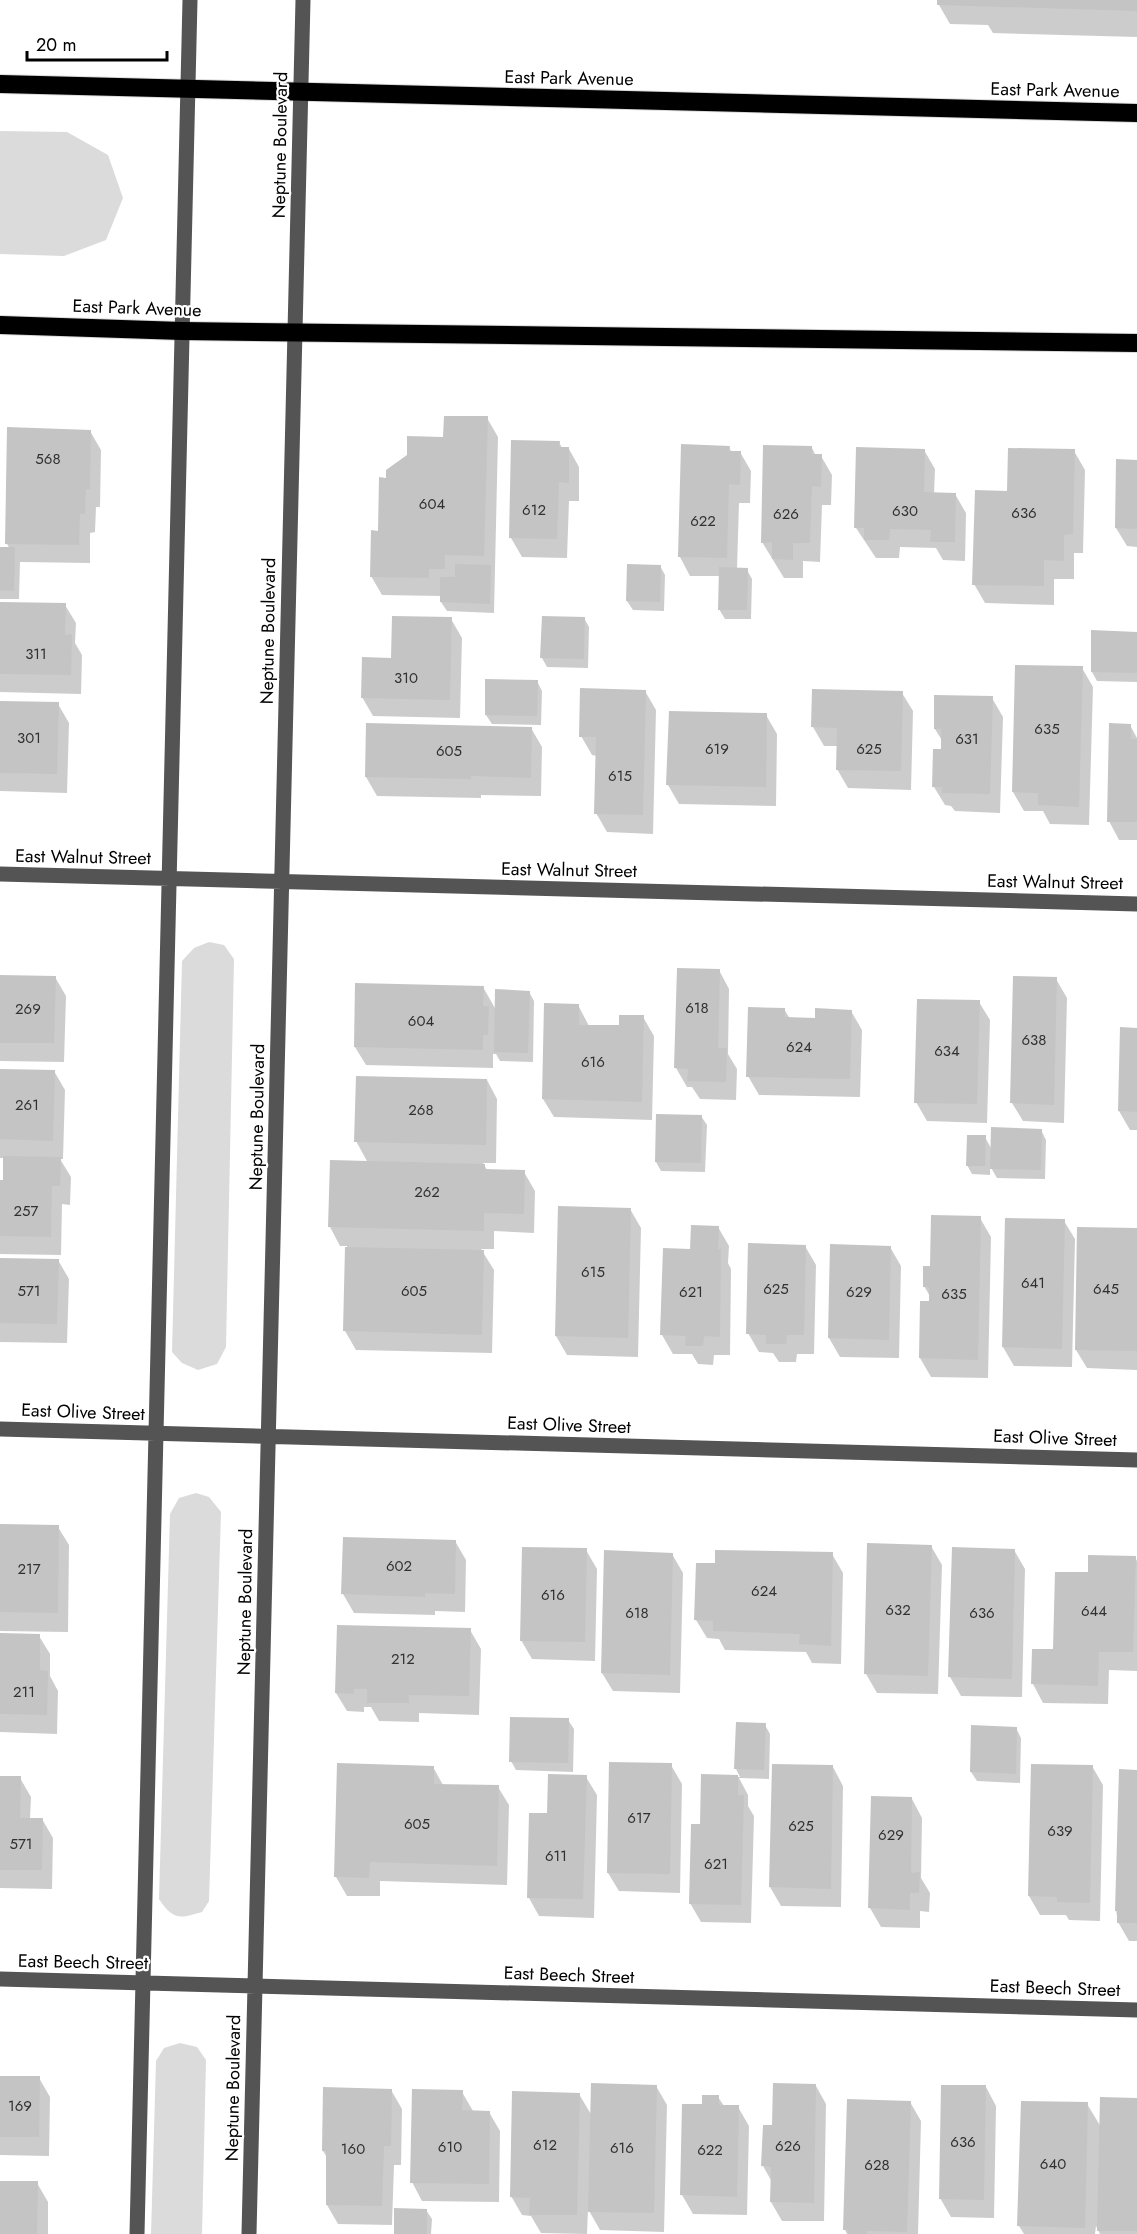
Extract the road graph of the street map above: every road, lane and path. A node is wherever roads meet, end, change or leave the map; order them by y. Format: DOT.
graph roads {
  1 [pos="190,0"];
  2 [pos="303,0"];
  3 [pos="0,84"];
  4 [pos="188,90"];
  5 [pos="301,92"];
  6 [pos="1137,113"];
  7 [pos="0,326"];
  8 [pos="182,331"];
  9 [pos="295,332"];
  10 [pos="1137,343"];
  11 [pos="0,874"];
  12 [pos="169,878"];
  13 [pos="282,882"];
  14 [pos="1137,904"];
  15 [pos="0,1429"];
  16 [pos="156,1434"];
  17 [pos="269,1437"];
  18 [pos="1137,1460"];
  19 [pos="0,1979"];
  20 [pos="143,1983"];
  21 [pos="255,1986"];
  22 [pos="1137,2010"];
  23 [pos="137,2234"];
  24 [pos="249,2234"];
  1 -- 4 [label="street"];
  2 -- 5 [label="street, Neptune Boulevard"];
  3 -- 4 [label="highway, East Park Avenue"];
  4 -- 5 [label="highway, East Park Avenue"];
  4 -- 8 [label="street"];
  5 -- 6 [label="highway, East Park Avenue"];
  5 -- 9 [label="street, Neptune Boulevard"];
  7 -- 8 [label="highway, East Park Avenue"];
  8 -- 9 [label="highway, East Park Avenue"];
  8 -- 12 [label="street"];
  9 -- 10 [label="highway, East Park Avenue"];
  9 -- 13 [label="street, Neptune Boulevard"];
  11 -- 12 [label="street, East Walnut Street"];
  12 -- 13 [label="street, East Walnut Street"];
  12 -- 16 [label="street"];
  13 -- 14 [label="street, East Walnut Street"];
  13 -- 17 [label="street, Neptune Boulevard"];
  15 -- 16 [label="street, East Olive Street"];
  16 -- 17 [label="street, East Olive Street"];
  16 -- 20 [label="street"];
  17 -- 18 [label="street, East Olive Street"];
  17 -- 21 [label="street, Neptune Boulevard"];
  19 -- 20 [label="street, East Beech Street"];
  20 -- 21 [label="street, East Beech Street"];
  20 -- 23 [label="street"];
  21 -- 22 [label="street, East Beech Street"];
  21 -- 24 [label="street, Neptune Boulevard"];
}
